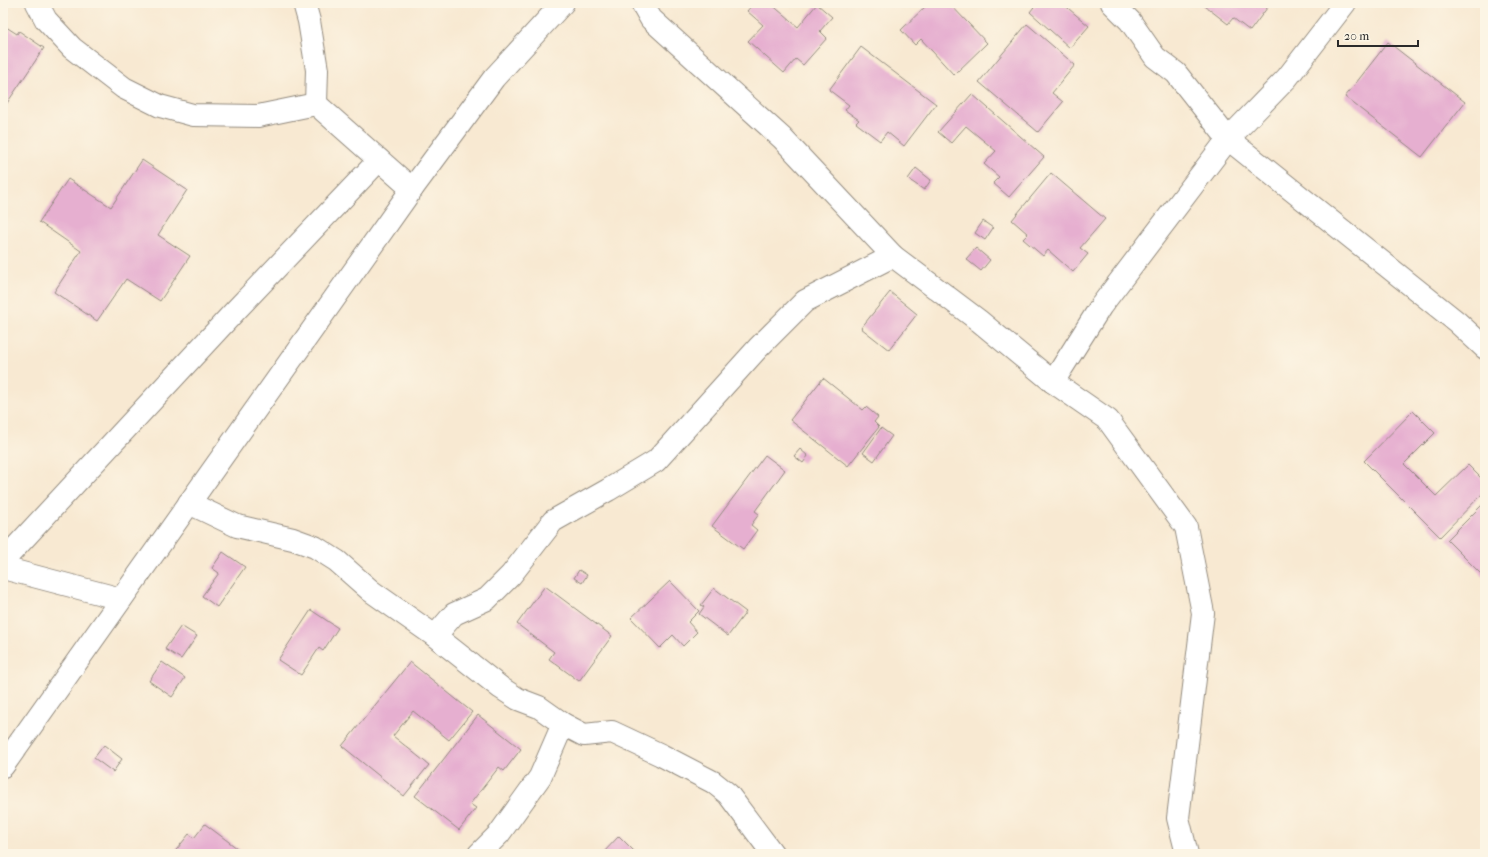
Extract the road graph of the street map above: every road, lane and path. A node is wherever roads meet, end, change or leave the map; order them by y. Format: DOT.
graph roads {
  1 [pos="37,3"];
  2 [pos="304,3"];
  3 [pos="563,3"];
  4 [pos="642,3"];
  5 [pos="1112,3"];
  6 [pos="1345,3"];
  7 [pos="316,104"];
  8 [pos="1228,140"];
  9 [pos="379,160"];
  10 [pos="412,189"];
  11 [pos="893,256"];
  12 [pos="1485,348"];
  13 [pos="1053,382"];
  14 [pos="189,503"];
  15 [pos="3,561"];
  16 [pos="3,568"];
  17 [pos="121,598"];
  18 [pos="435,636"];
  19 [pos="563,724"];
  20 [pos="3,766"];
  21 [pos="479,854"];
  22 [pos="773,854"];
  23 [pos="1188,854"];
  1 -- 7 [label="street"];
  2 -- 7 [label="street"];
  3 -- 10 [label="street"];
  4 -- 11 [label="street"];
  5 -- 8 [label="street"];
  6 -- 8 [label="street"];
  7 -- 9 [label="street"];
  8 -- 12 [label="street"];
  8 -- 13 [label="street"];
  9 -- 10 [label="street"];
  9 -- 15 [label="street"];
  10 -- 14 [label="street"];
  11 -- 13 [label="street"];
  11 -- 18 [label="street"];
  13 -- 23 [label="street"];
  14 -- 17 [label="street"];
  14 -- 18 [label="street"];
  16 -- 17 [label="street"];
  17 -- 20 [label="street"];
  18 -- 19 [label="street"];
  19 -- 21 [label="street"];
  19 -- 22 [label="street"];
}
